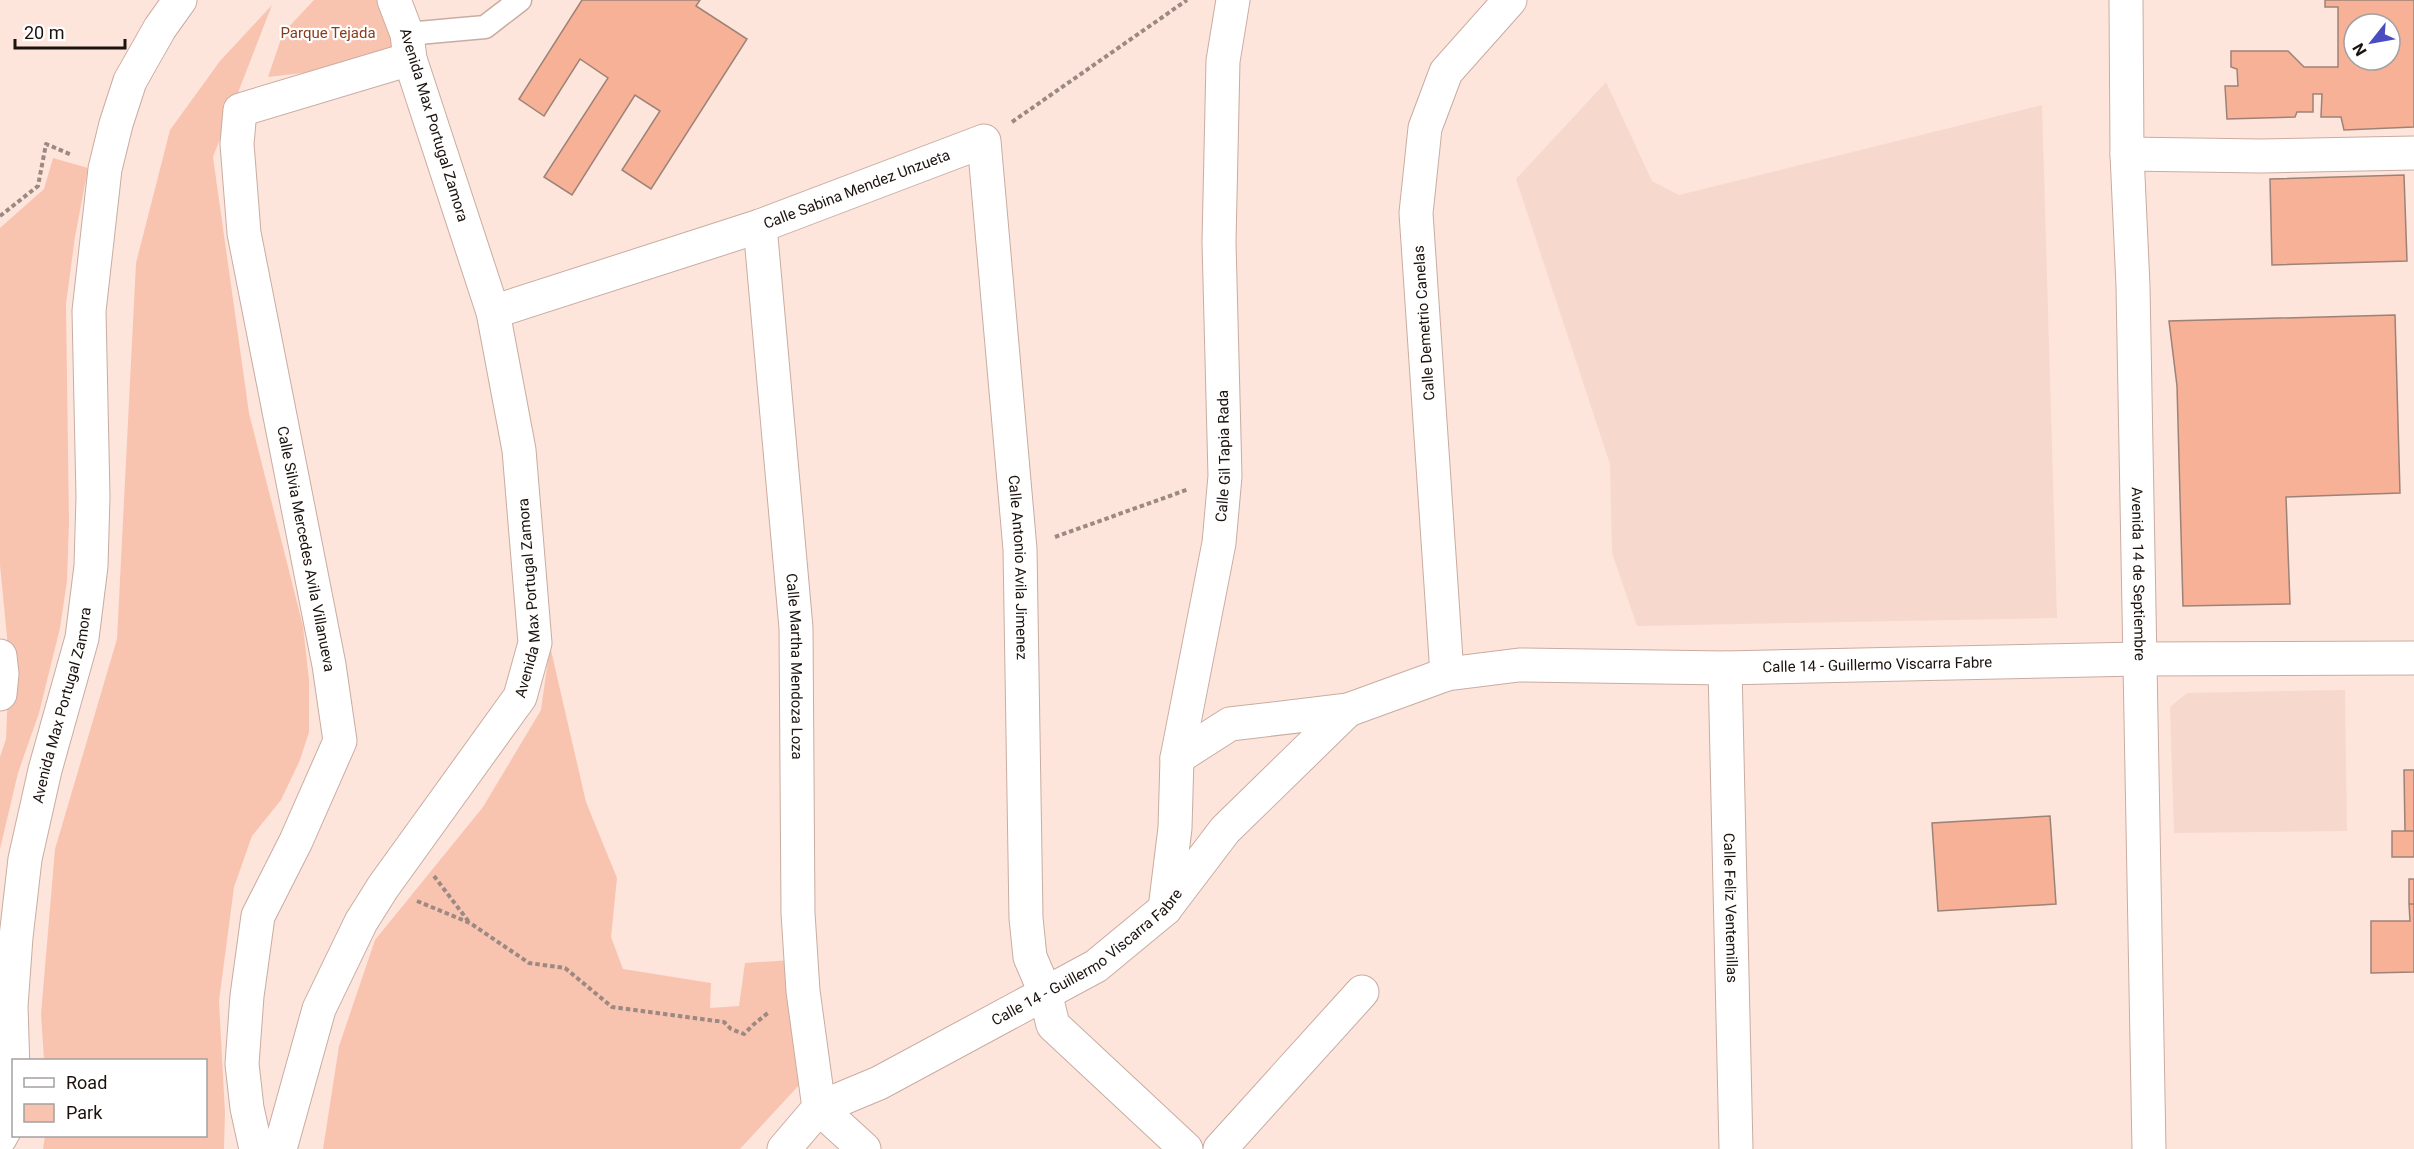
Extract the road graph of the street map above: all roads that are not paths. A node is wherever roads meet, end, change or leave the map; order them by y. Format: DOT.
graph roads {
  1 [pos="180,0"];
  2 [pos="394,0"];
  3 [pos="520,0"];
  4 [pos="1233,0"];
  5 [pos="1510,0"];
  6 [pos="2126,0"];
  7 [pos="409,46"];
  8 [pos="984,141"];
  9 [pos="2414,153"];
  10 [pos="2127,154"];
  11 [pos="760,226"];
  12 [pos="493,312"];
  13 [pos="0,656"];
  14 [pos="2414,658"];
  15 [pos="2139,659"];
  16 [pos="1725,668"];
  17 [pos="1447,674"];
  18 [pos="0,694"];
  19 [pos="1348,710"];
  20 [pos="1178,758"];
  21 [pos="1165,909"];
  22 [pos="1045,992"];
  23 [pos="1362,992"];
  24 [pos="5,995"];
  25 [pos="12,1060"];
  26 [pos="12,1077"];
  27 [pos="819,1108"];
  28 [pos="0,1138"];
  29 [pos="256,1149"];
  30 [pos="280,1149"];
  31 [pos="784,1149"];
  32 [pos="864,1149"];
  33 [pos="1186,1149"];
  34 [pos="1220,1149"];
  35 [pos="1736,1149"];
  36 [pos="2149,1149"];
  1 -- 24 [label="street, Avenida Max Portugal Zamora"];
  2 -- 7 [label="street, Avenida Max Portugal Zamora"];
  3 -- 7 [label="lane"];
  4 -- 20 [label="street, Calle Gil Tapia Rada"];
  5 -- 17 [label="street, Calle Demetrio Canelas"];
  6 -- 10 [label="street, Avenida 14 de Septiembre"];
  7 -- 12 [label="street, Avenida Max Portugal Zamora"];
  7 -- 29 [label="street, Calle Silvia Mercedes Avila Villanueva"];
  8 -- 11 [label="street, Calle Sabina Mendez Unzueta"];
  8 -- 22 [label="street, Calle Antonio Avila Jimenez"];
  9 -- 10 [label="street"];
  10 -- 15 [label="street, Avenida 14 de Septiembre"];
  11 -- 12 [label="street, Calle Sabina Mendez Unzueta"];
  11 -- 27 [label="street, Calle Martha Mendoza Loza"];
  12 -- 30 [label="street, Avenida Max Portugal Zamora"];
  13 -- 18 [label="street"];
  14 -- 15 [label="street, Calle 14 - Guillermo Viscarra Fabre"];
  15 -- 16 [label="street, Calle 14 - Guillermo Viscarra Fabre"];
  15 -- 36 [label="street, Avenida 14 de Septiembre"];
  16 -- 17 [label="street, Calle 14 - Guillermo Viscarra Fabre"];
  16 -- 35 [label="street, Calle Feliz Ventemillas"];
  17 -- 19 [label="street, Calle 14 - Guillermo Viscarra Fabre"];
  19 -- 20 [label="street, Calle 14 - Guillermo Viscarra Fabre"];
  19 -- 21 [label="street, Calle 14 - Guillermo Viscarra Fabre"];
  20 -- 21 [label="street, Calle Gil Tapia Rada"];
  21 -- 22 [label="street, Calle 14 - Guillermo Viscarra Fabre"];
  22 -- 27 [label="street, Calle 14 - Guillermo Viscarra Fabre"];
  22 -- 33 [label="street, Calle Antonio Avila Jimenez"];
  23 -- 34 [label="street"];
  24 -- 25 [label="street, Avenida Max Portugal Zamora"];
  26 -- 28 [label="street, Avenida Max Portugal Zamora"];
  27 -- 31 [label="street, Calle 14 - Guillermo Viscarra Fabre"];
  27 -- 32 [label="street"];
}
